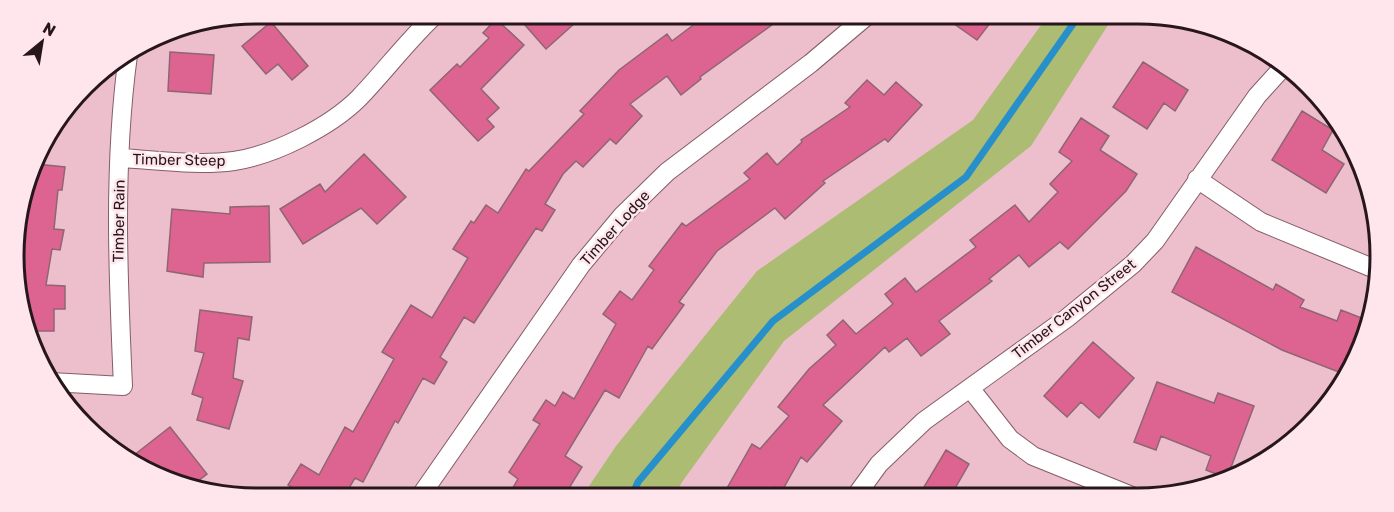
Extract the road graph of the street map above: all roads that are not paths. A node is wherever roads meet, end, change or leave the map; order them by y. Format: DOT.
graph roads {
  1 [pos="427,24"];
  2 [pos="857,24"];
  3 [pos="127,63"];
  4 [pos="1279,72"];
  5 [pos="120,158"];
  6 [pos="1197,180"];
  7 [pos="1370,267"];
  8 [pos="62,383"];
  9 [pos="970,388"];
  10 [pos="426,488"];
  11 [pos="861,488"];
  12 [pos="1112,488"];
  1 -- 5 [label="street, Timber Steep"];
  2 -- 10 [label="street, Timber Lodge"];
  3 -- 5 [label="street, Timber Rain"];
  4 -- 6 [label="street, Timber Canyon Street"];
  5 -- 8 [label="street, Timber Rain"];
  6 -- 7 [label="street"];
  6 -- 9 [label="street, Timber Canyon Street"];
  9 -- 11 [label="street, Timber Canyon Street"];
  9 -- 12 [label="street"];
}
